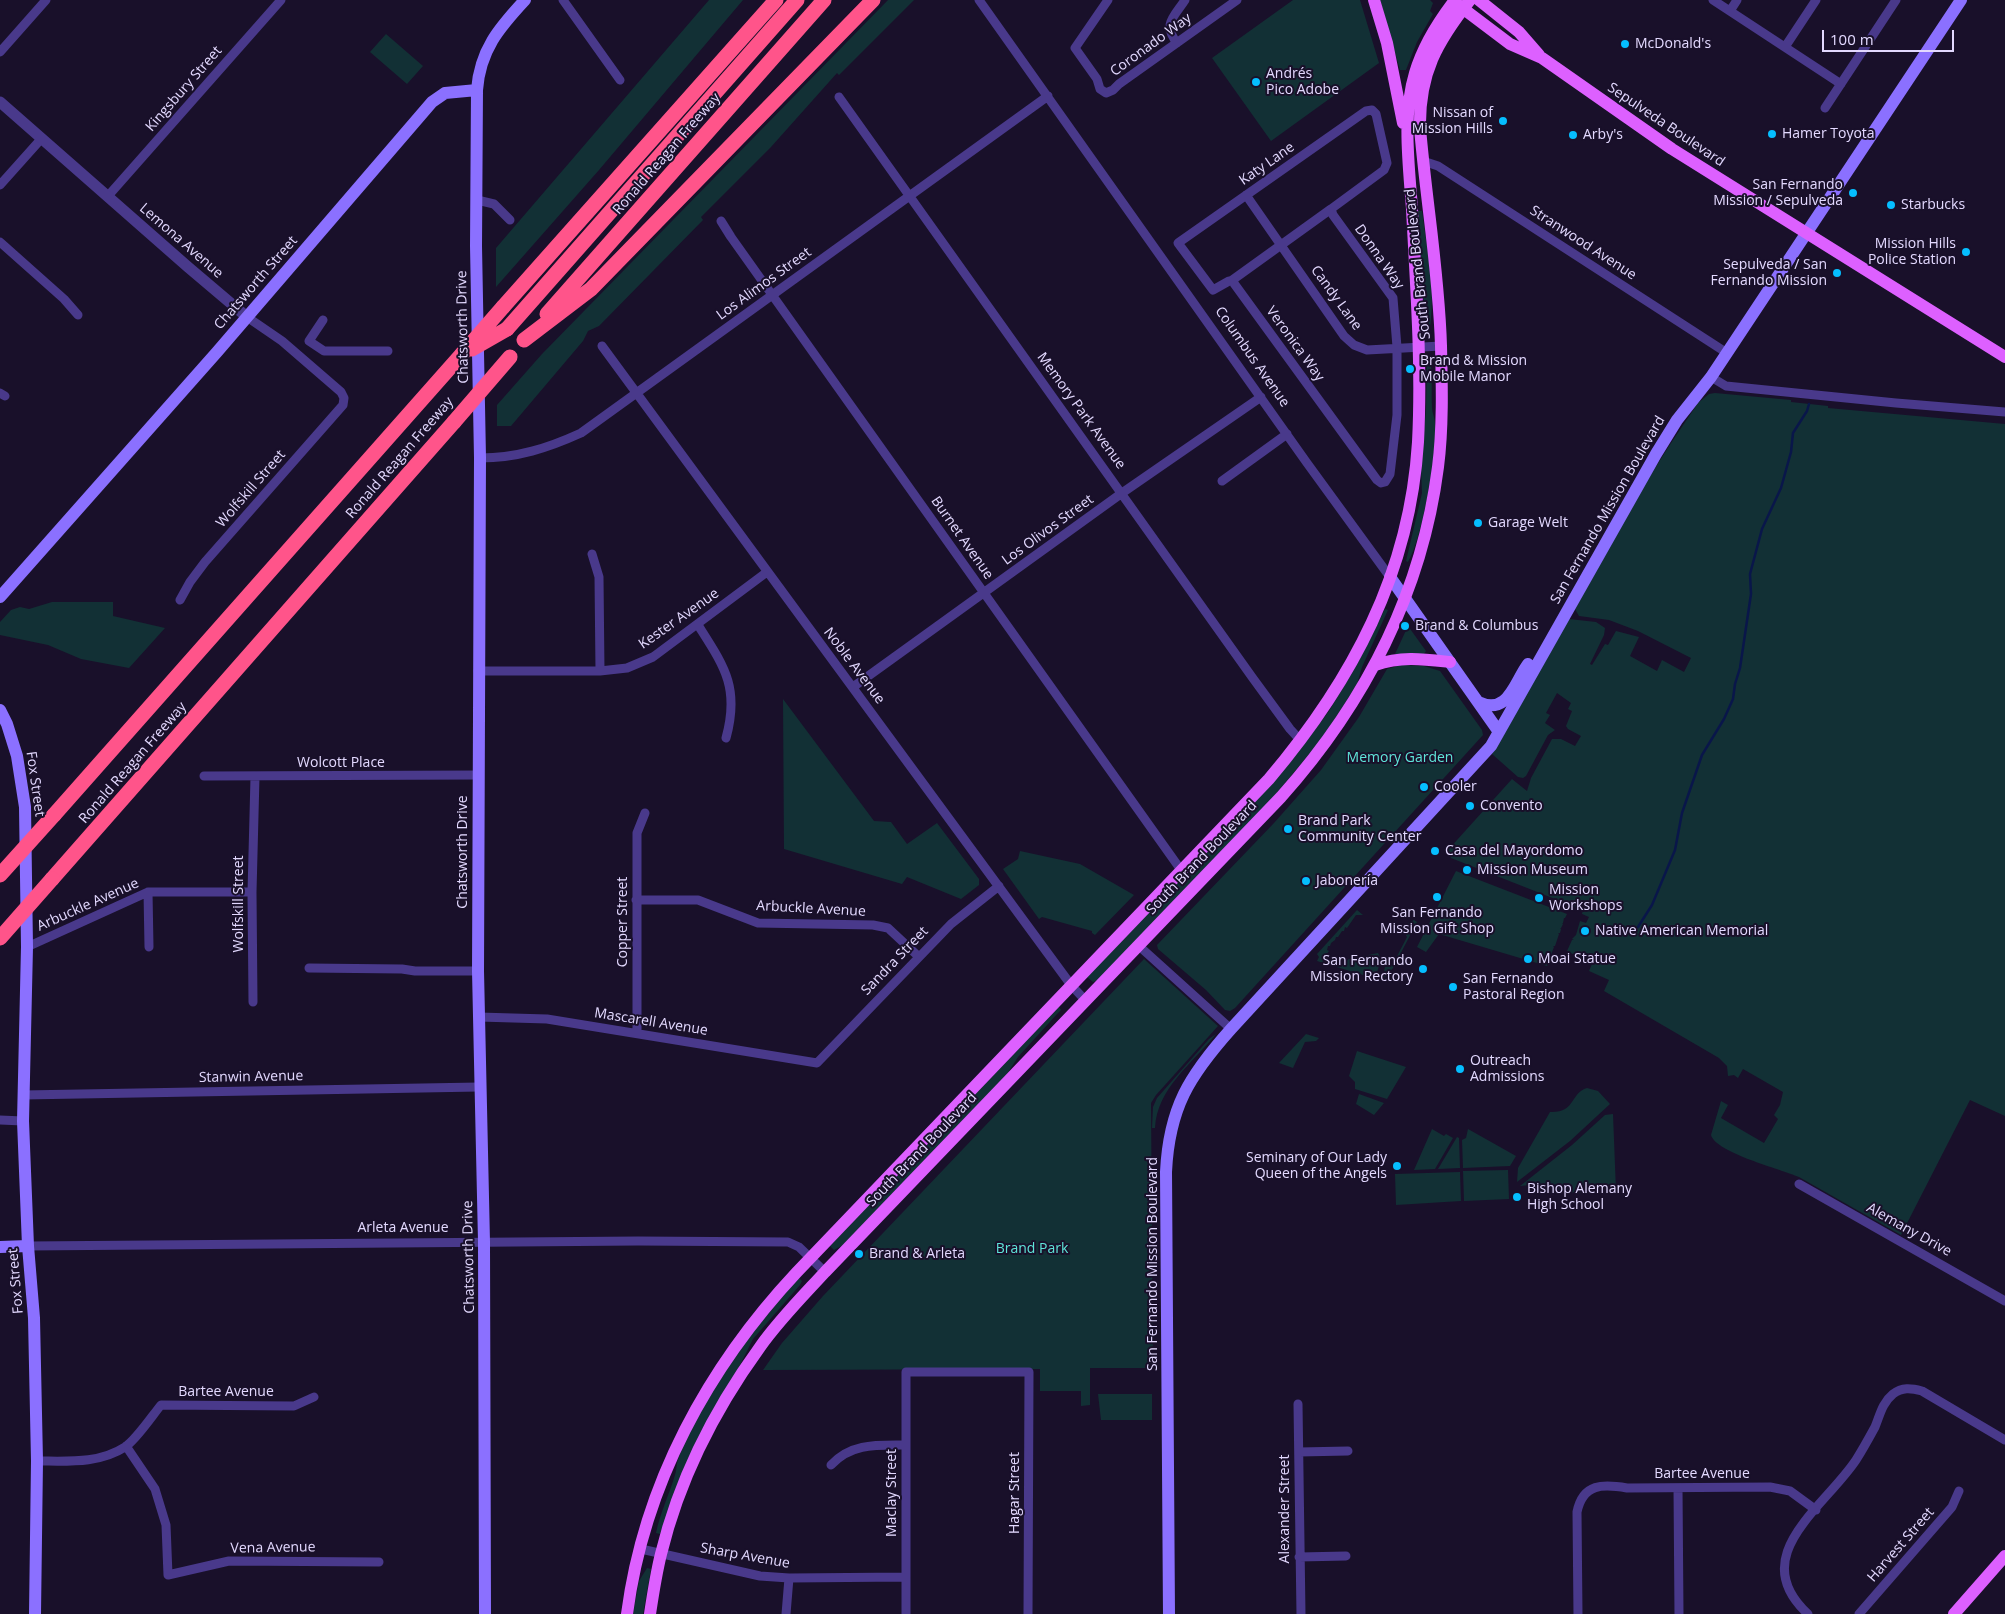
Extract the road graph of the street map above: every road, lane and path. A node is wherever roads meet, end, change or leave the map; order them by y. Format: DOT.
graph roads {
  1 [pos="46,0"];
  2 [pos="281,0"];
  3 [pos="525,0"];
  4 [pos="563,0"];
  5 [pos="776,0"];
  6 [pos="797,0"];
  7 [pos="805,0"];
  8 [pos="824,0"];
  9 [pos="838,0"];
  10 [pos="874,0"];
  11 [pos="980,0"];
  12 [pos="1108,0"];
  13 [pos="1185,0"];
  14 [pos="1237,0"];
  15 [pos="1374,0"];
  16 [pos="1479,0"];
  17 [pos="1714,0"];
  18 [pos="1737,0"];
  19 [pos="1816,0"];
  20 [pos="1896,0"];
  21 [pos="1961,0"];
  22 [pos="1459,2"];
  23 [pos="1730,11"];
  24 [pos="801,26"];
  25 [pos="1177,43"];
  26 [pos="1785,47"];
  27 [pos="0,52"];
  28 [pos="1542,58"];
  29 [pos="620,80"];
  30 [pos="1841,84"];
  31 [pos="477,90"];
  32 [pos="1048,96"];
  33 [pos="839,97"];
  34 [pos="0,102"];
  35 [pos="1825,108"];
  36 [pos="42,138"];
  37 [pos="1409,150"];
  38 [pos="1423,161"];
  39 [pos="0,186"];
  40 [pos="1246,195"];
  41 [pos="108,196"];
  42 [pos="910,196"];
  43 [pos="477,200"];
  44 [pos="1331,209"];
  45 [pos="510,220"];
  46 [pos="721,221"];
  47 [pos="1808,234"];
  48 [pos="0,242"];
  49 [pos="1280,244"];
  50 [pos="1231,281"];
  51 [pos="564,295"];
  52 [pos="773,295"];
  53 [pos="78,315"];
  54 [pos="247,316"];
  55 [pos="323,320"];
  56 [pos="524,340"];
  57 [pos="309,341"];
  58 [pos="602,346"];
  59 [pos="1441,346"];
  60 [pos="1419,347"];
  61 [pos="1397,348"];
  62 [pos="388,351"];
  63 [pos="1727,353"];
  64 [pos="298,354"];
  65 [pos="462,354"];
  66 [pos="2005,357"];
  67 [pos="1711,377"];
  68 [pos="636,393"];
  69 [pos="1261,396"];
  70 [pos="344,398"];
  71 [pos="2005,412"];
  72 [pos="1287,434"];
  73 [pos="480,458"];
  74 [pos="1222,481"];
  75 [pos="1385,482"];
  76 [pos="1122,493"];
  77 [pos="592,554"];
  78 [pos="768,572"];
  79 [pos="1390,576"];
  80 [pos="984,593"];
  81 [pos="0,597"];
  82 [pos="1404,597"];
  83 [pos="180,600"];
  84 [pos="698,625"];
  85 [pos="1546,647"];
  86 [pos="1450,662"];
  87 [pos="1375,665"];
  88 [pos="478,671"];
  89 [pos="600,671"];
  90 [pos="853,687"];
  91 [pos="1478,702"];
  92 [pos="0,710"];
  93 [pos="1499,732"];
  94 [pos="726,738"];
  95 [pos="1301,741"];
  96 [pos="479,775"];
  97 [pos="204,776"];
  98 [pos="255,777"];
  99 [pos="644,813"];
  100 [pos="1181,870"];
  101 [pos="0,876"];
  102 [pos="999,886"];
  103 [pos="148,892"];
  104 [pos="252,892"];
  105 [pos="636,900"];
  106 [pos="0,938"];
  107 [pos="1139,946"];
  108 [pos="27,947"];
  109 [pos="149,947"];
  110 [pos="918,956"];
  111 [pos="309,968"];
  112 [pos="478,971"];
  113 [pos="1072,985"];
  114 [pos="1086,1001"];
  115 [pos="253,1002"];
  116 [pos="479,1017"];
  117 [pos="1231,1029"];
  118 [pos="636,1033"];
  119 [pos="817,1062"];
  120 [pos="479,1087"];
  121 [pos="23,1095"];
  122 [pos="0,1120"];
  123 [pos="23,1121"];
  124 [pos="1800,1184"];
  125 [pos="484,1242"];
  126 [pos="28,1246"];
  127 [pos="0,1247"];
  128 [pos="811,1258"];
  129 [pos="825,1272"];
  130 [pos="2005,1301"];
  131 [pos="906,1372"];
  132 [pos="314,1397"];
  133 [pos="1298,1404"];
  134 [pos="2005,1440"];
  135 [pos="905,1445"];
  136 [pos="126,1446"];
  137 [pos="1348,1451"];
  138 [pos="1299,1452"];
  139 [pos="37,1461"];
  140 [pos="831,1465"];
  141 [pos="1678,1488"];
  142 [pos="1959,1491"];
  143 [pos="1816,1510"];
  144 [pos="641,1549"];
  145 [pos="661,1554"];
  146 [pos="1346,1556"];
  147 [pos="2005,1556"];
  148 [pos="1299,1557"];
  149 [pos="379,1562"];
  150 [pos="906,1577"];
  151 [pos="789,1578"];
  152 [pos="35,1614"];
  153 [pos="485,1614"];
  154 [pos="627,1614"];
  155 [pos="650,1614"];
  156 [pos="786,1614"];
  157 [pos="906,1614"];
  158 [pos="1028,1614"];
  159 [pos="1169,1614"];
  160 [pos="1301,1614"];
  161 [pos="1578,1614"];
  162 [pos="1679,1614"];
  163 [pos="1808,1614"];
  164 [pos="1859,1614"];
  165 [pos="1954,1614"];
  1 -- 27 [label="street"];
  2 -- 41 [label="street, Kingsbury Street"];
  3 -- 31 [label="main road"];
  4 -- 29 [label="street"];
  5 -- 65 [label="highway, Ronald Reagan Freeway, bridge"];
  6 -- 65 [label="highway, bridge"];
  7 -- 51 [label="highway"];
  8 -- 24 [label="highway, Ronald Reagan Freeway"];
  9 -- 24 [label="highway"];
  10 -- 56 [label="highway"];
  11 -- 32 [label="street, Columbus Avenue"];
  12 -- 25 [label="street, Coronado Way"];
  13 -- 25 [label="street"];
  14 -- 25 [label="street, Coronado Way"];
  15 -- 37 [label="main road"];
  16 -- 28 [label="main road, Sepulveda Boulevard"];
  17 -- 23 [label="street"];
  18 -- 23 [label="street"];
  19 -- 26 [label="street"];
  20 -- 30 [label="street"];
  21 -- 47 [label="main road, San Fernando Mission Boulevard"];
  22 -- 28 [label="main road, Sepulveda Boulevard"];
  22 -- 37 [label="main road, South Brand Boulevard"];
  22 -- 38 [label="main road, South Brand Boulevard"];
  23 -- 26 [label="street"];
  24 -- 51 [label="highway, Ronald Reagan Freeway"];
  26 -- 30 [label="street"];
  28 -- 47 [label="main road, Sepulveda Boulevard"];
  30 -- 35 [label="street"];
  31 -- 43 [label="main road, Chatsworth Drive"];
  31 -- 54 [label="main road, Chatsworth Street"];
  32 -- 42 [label="street, Los Alimos Street"];
  32 -- 69 [label="street, Columbus Avenue"];
  33 -- 42 [label="street, Memory Park Avenue"];
  34 -- 36 [label="street, Lemona Avenue"];
  36 -- 39 [label="street"];
  36 -- 41 [label="street, Lemona Avenue"];
  37 -- 60 [label="main road, South Brand Boulevard"];
  38 -- 59 [label="main road, South Brand Boulevard"];
  38 -- 63 [label="street, Stranwood Avenue"];
  40 -- 44 [label="street, Katy Lane"];
  40 -- 49 [label="street, Candy Lane"];
  40 -- 50 [label="street, Katy Lane"];
  41 -- 54 [label="street, Lemona Avenue"];
  42 -- 52 [label="street, Los Alimos Street"];
  42 -- 76 [label="street, Memory Park Avenue"];
  43 -- 45 [label="street"];
  43 -- 73 [label="main road, Chatsworth Drive"];
  44 -- 49 [label="street"];
  44 -- 61 [label="street, Donna Way"];
  46 -- 52 [label="street, Burnet Avenue"];
  47 -- 63 [label="main road, San Fernando Mission Boulevard"];
  47 -- 66 [label="main road, Sepulveda Boulevard"];
  48 -- 53 [label="street"];
  49 -- 50 [label="street"];
  49 -- 61 [label="street, Candy Lane"];
  50 -- 75 [label="street, Veronica Way"];
  51 -- 56 [label="highway, Ronald Reagan Freeway"];
  52 -- 68 [label="street, Los Alimos Street"];
  52 -- 80 [label="street, Burnet Avenue"];
  54 -- 64 [label="street, Lemona Avenue"];
  54 -- 81 [label="main road, Chatsworth Street"];
  55 -- 57 [label="street"];
  56 -- 106 [label="highway, Ronald Reagan Freeway, bridge"];
  57 -- 62 [label="street"];
  57 -- 64 [label="street"];
  58 -- 68 [label="street, Noble Avenue"];
  59 -- 60 [label="street, Candy Lane"];
  59 -- 82 [label="main road, South Brand Boulevard"];
  60 -- 61 [label="street, Candy Lane"];
  60 -- 79 [label="main road, South Brand Boulevard"];
  61 -- 75 [label="street, Donna Way"];
  63 -- 67 [label="main road, San Fernando Mission Boulevard"];
  64 -- 70 [label="street, Lemona Avenue"];
  65 -- 101 [label="highway, Ronald Reagan Freeway, bridge"];
  67 -- 71 [label="street"];
  67 -- 85 [label="main road, San Fernando Mission Boulevard"];
  68 -- 73 [label="street, Los Alimos Street"];
  68 -- 78 [label="street, Noble Avenue"];
  69 -- 72 [label="street, Columbus Avenue"];
  69 -- 76 [label="street, Los Olivos Street"];
  70 -- 83 [label="street, Wolfskill Street"];
  72 -- 74 [label="street"];
  72 -- 79 [label="street, Columbus Avenue"];
  73 -- 88 [label="main road, Chatsworth Drive"];
  76 -- 80 [label="street, Los Olivos Street"];
  76 -- 95 [label="street, Memory Park Avenue"];
  77 -- 89 [label="street"];
  78 -- 84 [label="street, Kester Avenue"];
  78 -- 90 [label="street, Noble Avenue"];
  79 -- 82 [label="main road, Columbus Avenue"];
  79 -- 95 [label="main road, South Brand Boulevard"];
  80 -- 90 [label="street, Los Olivos Street"];
  80 -- 100 [label="street, Burnet Avenue"];
  82 -- 86 [label="main road, Columbus Avenue"];
  82 -- 87 [label="main road, South Brand Boulevard"];
  84 -- 89 [label="street, Kester Avenue"];
  84 -- 94 [label="street"];
  85 -- 91 [label="main road"];
  85 -- 93 [label="main road, San Fernando Mission Boulevard"];
  86 -- 87 [label="main road"];
  86 -- 91 [label="main road, Columbus Avenue"];
  87 -- 107 [label="main road, South Brand Boulevard"];
  88 -- 89 [label="street, Kester Avenue"];
  88 -- 96 [label="main road, Chatsworth Drive"];
  90 -- 102 [label="street, Noble Avenue"];
  91 -- 93 [label="main road, Columbus Avenue"];
  92 -- 108 [label="main road, Fox Street"];
  93 -- 117 [label="main road, San Fernando Mission Boulevard"];
  95 -- 100 [label="main road, South Brand Boulevard"];
  96 -- 98 [label="street, Wolcott Place"];
  96 -- 112 [label="main road, Chatsworth Drive"];
  97 -- 98 [label="street, Wolcott Place"];
  98 -- 104 [label="street, Wolfskill Street"];
  99 -- 105 [label="street, Copper Street"];
  100 -- 113 [label="main road, South Brand Boulevard"];
  102 -- 110 [label="street, Sandra Street"];
  102 -- 113 [label="street, Noble Avenue"];
  103 -- 104 [label="street, Arbuckle Avenue"];
  103 -- 108 [label="street, Arbuckle Avenue"];
  103 -- 109 [label="street"];
  104 -- 115 [label="street, Wolfskill Street"];
  105 -- 110 [label="street, Arbuckle Avenue"];
  105 -- 118 [label="street, Copper Street"];
  107 -- 114 [label="main road, South Brand Boulevard"];
  107 -- 117 [label="street"];
  108 -- 121 [label="main road, Fox Street"];
  110 -- 119 [label="street, Sandra Street"];
  111 -- 112 [label="street"];
  112 -- 116 [label="main road, Chatsworth Drive"];
  113 -- 114 [label="street, Noble Avenue"];
  113 -- 128 [label="main road, South Brand Boulevard"];
  114 -- 129 [label="main road, South Brand Boulevard"];
  116 -- 118 [label="street, Mascarell Avenue"];
  116 -- 120 [label="main road, Chatsworth Drive"];
  117 -- 159 [label="main road, San Fernando Mission Boulevard"];
  118 -- 119 [label="street, Mascarell Avenue"];
  120 -- 121 [label="street, Stanwin Avenue"];
  120 -- 125 [label="main road, Chatsworth Drive"];
  121 -- 123 [label="main road, Fox Street"];
  122 -- 123 [label="street"];
  123 -- 126 [label="main road, Fox Street"];
  124 -- 130 [label="street, Alemany Drive"];
  125 -- 126 [label="street, Arleta Avenue"];
  125 -- 128 [label="street, Arleta Avenue"];
  125 -- 153 [label="main road, Chatsworth Drive"];
  126 -- 127 [label="main road, Arleta Avenue"];
  126 -- 139 [label="main road, Fox Street"];
  128 -- 129 [label="street, Arleta Avenue"];
  128 -- 144 [label="main road, South Brand Boulevard"];
  129 -- 145 [label="main road, South Brand Boulevard"];
  131 -- 135 [label="street, Maclay Street"];
  131 -- 158 [label="street, Hagar Street"];
  132 -- 136 [label="street, Bartee Avenue"];
  133 -- 138 [label="street, Alexander Street"];
  134 -- 143 [label="street"];
  135 -- 140 [label="street"];
  135 -- 150 [label="street, Maclay Street"];
  136 -- 139 [label="street, Bartee Avenue"];
  136 -- 149 [label="street, Vena Avenue"];
  137 -- 138 [label="street"];
  138 -- 148 [label="street, Alexander Street"];
  139 -- 152 [label="main road, Fox Street"];
  141 -- 143 [label="street, Bartee Avenue"];
  141 -- 161 [label="street, Bartee Avenue"];
  141 -- 162 [label="street"];
  142 -- 164 [label="street, Harvest Street"];
  143 -- 163 [label="street"];
  144 -- 145 [label="street, Sharp Avenue"];
  144 -- 154 [label="main road, South Brand Boulevard"];
  145 -- 151 [label="street, Sharp Avenue"];
  145 -- 155 [label="main road, South Brand Boulevard"];
  146 -- 148 [label="street"];
  147 -- 165 [label="main road"];
  148 -- 160 [label="street, Alexander Street"];
  150 -- 151 [label="street, Sharp Avenue"];
  150 -- 157 [label="street, Maclay Street"];
  151 -- 156 [label="street"];
}
